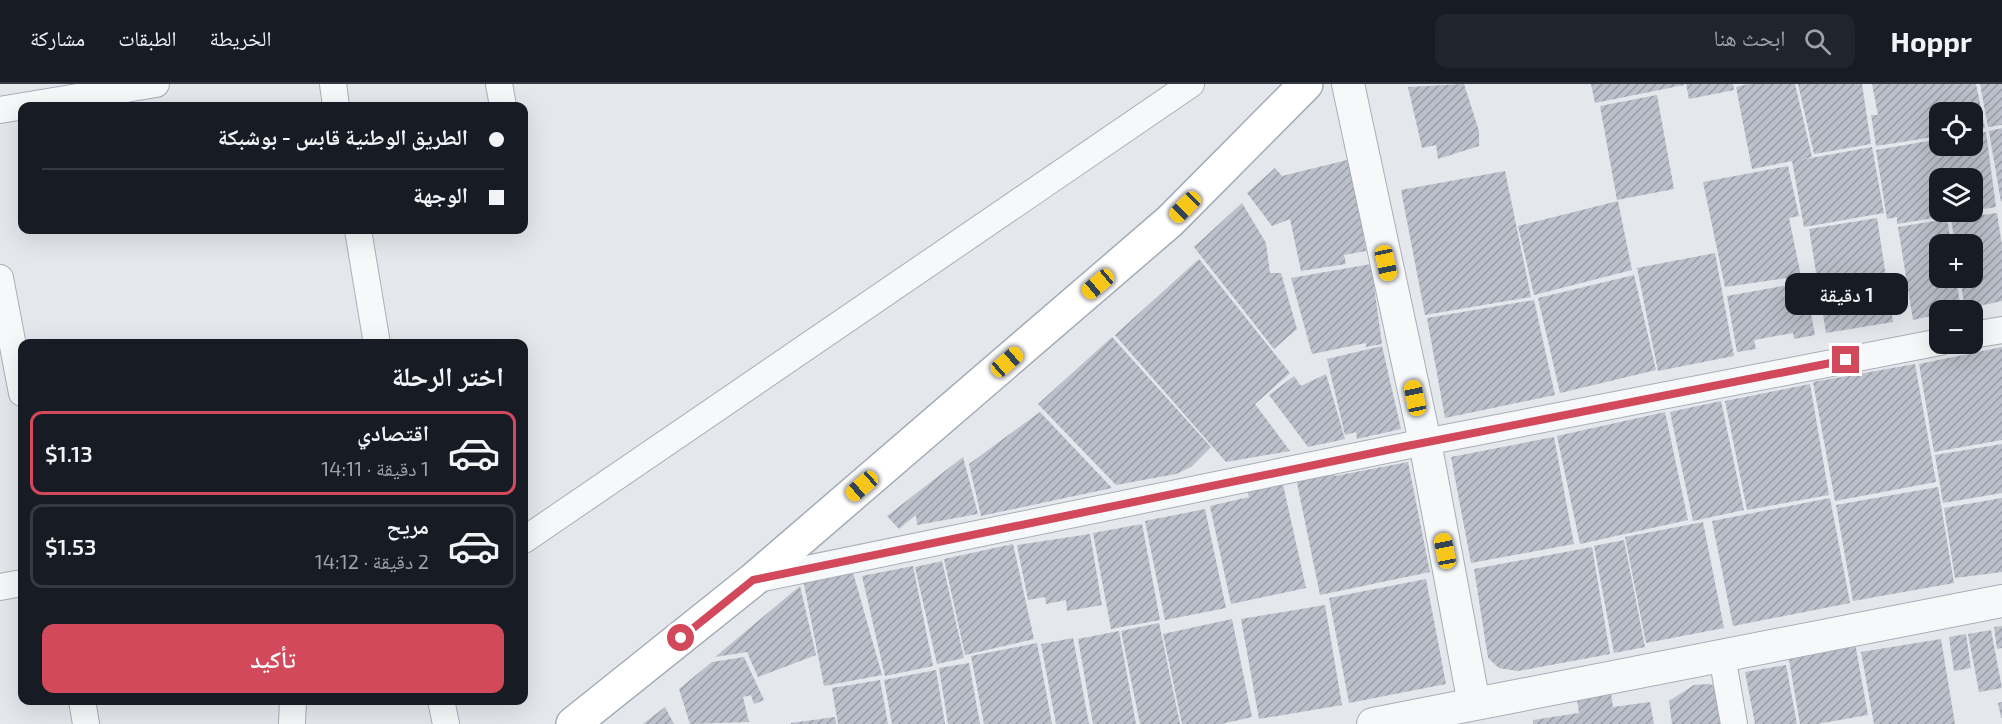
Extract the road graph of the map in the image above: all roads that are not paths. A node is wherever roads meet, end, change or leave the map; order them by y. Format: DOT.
graph roads {
  1 [pos="156,84"];
  2 [pos="333,84"];
  3 [pos="499,84"];
  4 [pos="1191,84"];
  5 [pos="1306,84"];
  6 [pos="1348,84"];
  7 [pos="48,102"];
  8 [pos="335,102"];
  9 [pos="502,102"];
  10 [pos="18,107"];
  11 [pos="0,110"];
  12 [pos="359,234"];
  13 [pos="0,278"];
  14 [pos="2002,330"];
  15 [pos="1983,333"];
  16 [pos="376,339"];
  17 [pos="1929,344"];
  18 [pos="18,372"];
  19 [pos="1425,442"];
  20 [pos="528,537"];
  21 [pos="753,580"];
  22 [pos="18,584"];
  23 [pos="0,587"];
  24 [pos="2002,601"];
  25 [pos="1722,656"];
  26 [pos="1474,704"];
  27 [pos="82,705"];
  28 [pos="293,705"];
  29 [pos="442,705"];
  30 [pos="86,724"];
  31 [pos="292,724"];
  32 [pos="446,724"];
  33 [pos="573,724"];
  34 [pos="1373,724"];
  35 [pos="1734,724"];
  1 -- 7 [label="street"];
  2 -- 8 [label="street"];
  3 -- 9 [label="street"];
  4 -- 20 [label="street"];
  5 -- 21 [label="main road"];
  6 -- 19 [label="street"];
  10 -- 11 [label="street"];
  12 -- 16 [label="street"];
  13 -- 18 [label="street"];
  14 -- 15 [label="street"];
  17 -- 19 [label="street"];
  19 -- 21 [label="street"];
  19 -- 26 [label="street"];
  21 -- 33 [label="main road"];
  22 -- 23 [label="street"];
  24 -- 25 [label="street"];
  25 -- 26 [label="street"];
  25 -- 35 [label="street"];
  26 -- 34 [label="street"];
  27 -- 30 [label="street"];
  28 -- 31 [label="street"];
  29 -- 32 [label="street"];
}
